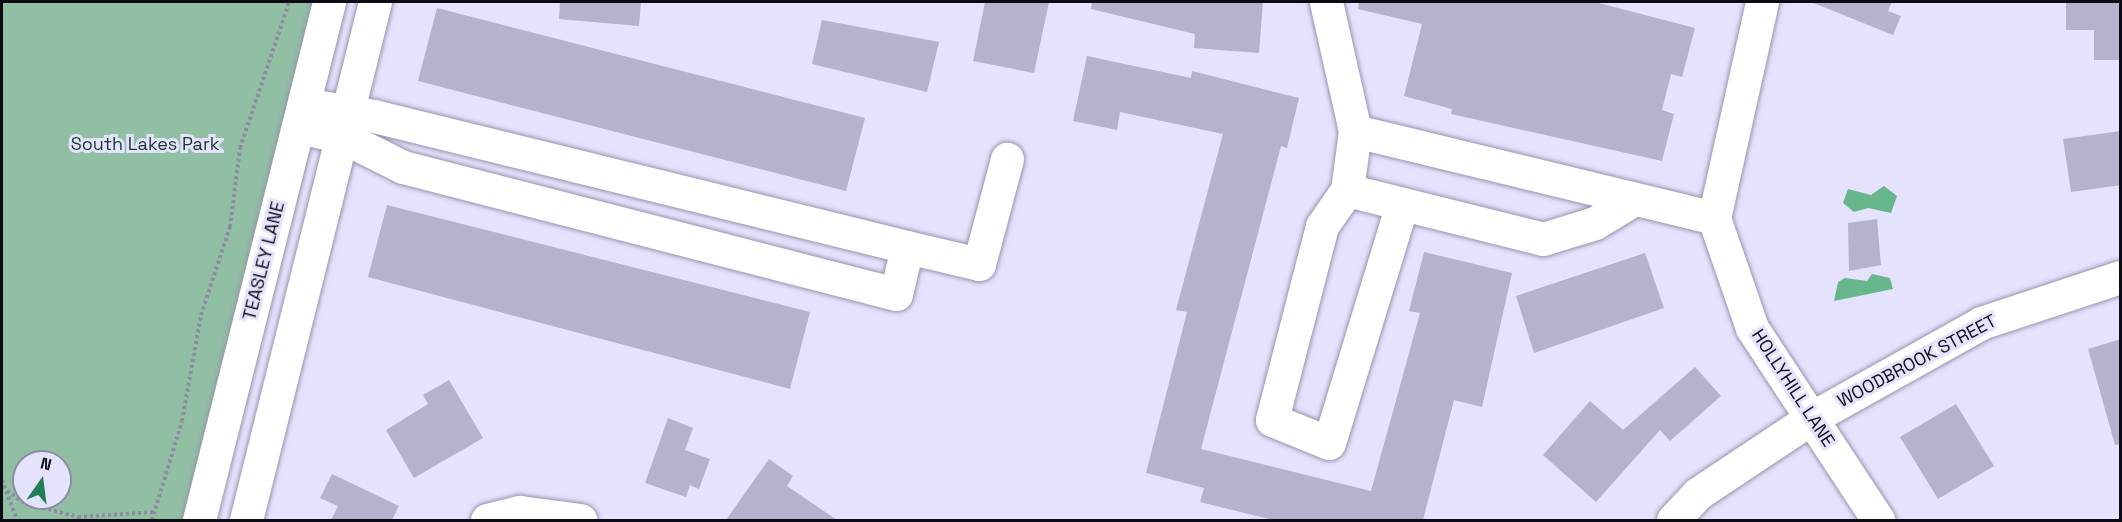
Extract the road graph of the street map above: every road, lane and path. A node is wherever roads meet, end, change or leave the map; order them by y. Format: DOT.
graph roads {
  1 [pos="289,2"];
  2 [pos="329,2"];
  3 [pos="375,2"];
  4 [pos="1326,2"];
  5 [pos="1761,2"];
  6 [pos="301,116"];
  7 [pos="346,126"];
  8 [pos="1355,130"];
  9 [pos="1007,159"];
  10 [pos="1347,190"];
  11 [pos="1631,201"];
  12 [pos="1402,204"];
  13 [pos="1714,218"];
  14 [pos="907,247"];
  15 [pos="2121,277"];
  16 [pos="1813,417"];
  17 [pos="2,480"];
  18 [pos="7,491"];
  19 [pos="156,512"];
  20 [pos="17,520"];
  21 [pos="152,520"];
  22 [pos="200,520"];
  23 [pos="246,520"];
  24 [pos="487,520"];
  25 [pos="580,520"];
  26 [pos="1672,520"];
  27 [pos="1878,520"];
  1 -- 19 [label="path"];
  2 -- 6 [label="street, TEASLEY LANE"];
  3 -- 7 [label="street"];
  4 -- 8 [label="street"];
  5 -- 13 [label="street"];
  6 -- 7 [label="street"];
  6 -- 22 [label="street, TEASLEY LANE"];
  7 -- 14 [label="street"];
  7 -- 14 [label="street"];
  7 -- 23 [label="street"];
  8 -- 10 [label="street"];
  8 -- 11 [label="street"];
  9 -- 14 [label="street"];
  10 -- 12 [label="street"];
  10 -- 12 [label="street"];
  11 -- 12 [label="street"];
  11 -- 13 [label="street"];
  13 -- 16 [label="street, HOLLYHILL LANE"];
  15 -- 16 [label="street, WOODBROOK STREET"];
  16 -- 26 [label="street, WOODBROOK STREET"];
  16 -- 27 [label="street, HOLLYHILL LANE"];
  17 -- 18 [label="path"];
  18 -- 19 [label="path"];
  18 -- 20 [label="path"];
  19 -- 21 [label="path"];
  24 -- 25 [label="street"];
}
